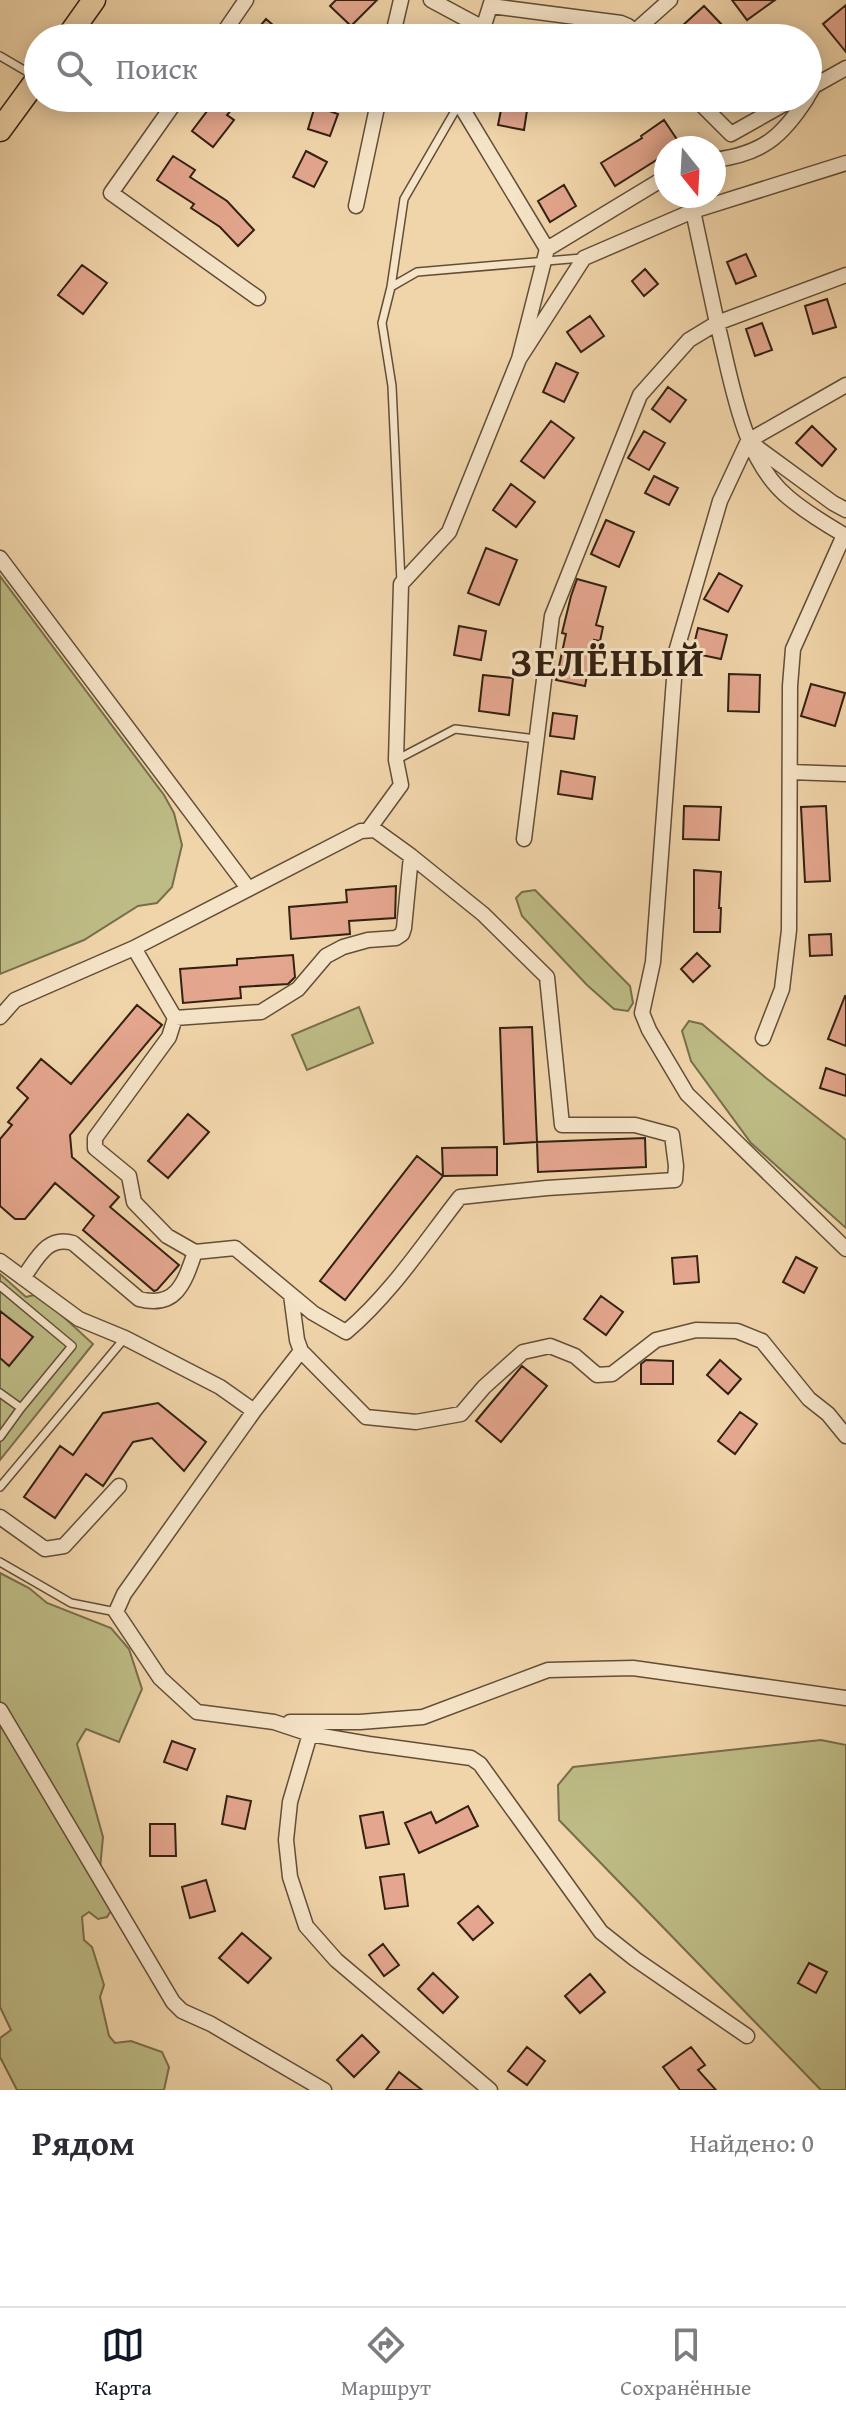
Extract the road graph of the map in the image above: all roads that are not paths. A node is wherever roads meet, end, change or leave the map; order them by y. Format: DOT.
graph roads {
  1 [pos="94,0"];
  2 [pos="246,0"];
  3 [pos="401,0"];
  4 [pos="431,0"];
  5 [pos="670,0"];
  6 [pos="491,3"];
  7 [pos="77,24"];
  8 [pos="230,24"];
  9 [pos="395,24"];
  10 [pos="468,24"];
  11 [pos="485,24"];
  12 [pos="623,24"];
  13 [pos="647,24"];
  14 [pos="0,56"];
  15 [pos="846,68"];
  16 [pos="24,70"];
  17 [pos="822,84"];
  18 [pos="24,97"];
  19 [pos="168,112"];
  20 [pos="376,112"];
  21 [pos="453,112"];
  22 [pos="467,112"];
  23 [pos="709,112"];
  24 [pos="770,112"];
  25 [pos="798,112"];
  26 [pos="0,130"];
  27 [pos="726,157"];
  28 [pos="846,163"];
  29 [pos="654,185"];
  30 [pos="356,206"];
  31 [pos="693,211"];
  32 [pos="547,255"];
  33 [pos="584,258"];
  34 [pos="846,275"];
  35 [pos="391,287"];
  36 [pos="258,298"];
  37 [pos="717,323"];
  38 [pos="519,359"];
  39 [pos="846,385"];
  40 [pos="748,441"];
  41 [pos="846,510"];
  42 [pos="845,536"];
  43 [pos="0,558"];
  44 [pos="401,584"];
  45 [pos="536,739"];
  46 [pos="396,760"];
  47 [pos="790,772"];
  48 [pos="846,774"];
  49 [pos="369,829"];
  50 [pos="524,839"];
  51 [pos="411,856"];
  52 [pos="248,888"];
  53 [pos="134,948"];
  54 [pos="0,1017"];
  55 [pos="175,1018"];
  56 [pos="763,1038"];
  57 [pos="846,1249"];
  58 [pos="195,1252"];
  59 [pos="0,1261"];
  60 [pos="23,1278"];
  61 [pos="0,1286"];
  62 [pos="291,1295"];
  63 [pos="125,1338"];
  64 [pos="301,1351"];
  65 [pos="0,1393"];
  66 [pos="21,1408"];
  67 [pos="254,1411"];
  68 [pos="846,1436"];
  69 [pos="0,1437"];
  70 [pos="119,1486"];
  71 [pos="0,1487"];
  72 [pos="0,1517"];
  73 [pos="0,1562"];
  74 [pos="116,1612"];
  75 [pos="846,1698"];
  76 [pos="0,1710"];
  77 [pos="274,1722"];
  78 [pos="310,1734"];
  79 [pos="747,2036"];
  80 [pos="324,2090"];
  81 [pos="490,2090"];
  1 -- 7 [label="main road"];
  2 -- 8 [label="street"];
  3 -- 9 [label="street"];
  4 -- 10 [label="street"];
  5 -- 13 [label="street"];
  6 -- 11 [label="street"];
  6 -- 12 [label="street"];
  14 -- 16 [label="lane"];
  15 -- 17 [label="street"];
  18 -- 26 [label="main road"];
  19 -- 36 [label="street"];
  20 -- 30 [label="street"];
  21 -- 35 [label="lane"];
  22 -- 32 [label="street"];
  23 -- 24 [label="street"];
  25 -- 27 [label="street"];
  28 -- 31 [label="street"];
  29 -- 32 [label="street"];
  31 -- 33 [label="street"];
  31 -- 37 [label="street"];
  32 -- 33 [label="lane"];
  32 -- 35 [label="lane"];
  32 -- 38 [label="street"];
  33 -- 38 [label="street"];
  34 -- 37 [label="street"];
  35 -- 44 [label="lane"];
  37 -- 40 [label="street"];
  37 -- 45 [label="street"];
  38 -- 44 [label="street"];
  39 -- 40 [label="street"];
  40 -- 41 [label="street"];
  40 -- 42 [label="street"];
  40 -- 57 [label="street"];
  42 -- 47 [label="street"];
  43 -- 52 [label="street"];
  44 -- 46 [label="street"];
  45 -- 46 [label="lane"];
  45 -- 50 [label="street"];
  46 -- 49 [label="street"];
  47 -- 48 [label="street"];
  47 -- 56 [label="street"];
  49 -- 51 [label="street"];
  49 -- 52 [label="street"];
  51 -- 55 [label="street"];
  51 -- 62 [label="street"];
  52 -- 53 [label="street"];
  53 -- 54 [label="street"];
  53 -- 55 [label="street"];
  55 -- 58 [label="street"];
  58 -- 60 [label="street"];
  58 -- 62 [label="street"];
  59 -- 60 [label="street"];
  60 -- 63 [label="street"];
  61 -- 66 [label="lane"];
  62 -- 64 [label="street"];
  63 -- 67 [label="street"];
  63 -- 71 [label="lane"];
  64 -- 67 [label="street"];
  64 -- 68 [label="street"];
  65 -- 66 [label="lane"];
  66 -- 69 [label="lane"];
  67 -- 74 [label="street"];
  70 -- 72 [label="street"];
  73 -- 74 [label="lane"];
  74 -- 77 [label="street"];
  75 -- 77 [label="street"];
  76 -- 80 [label="street"];
  77 -- 78 [label="street"];
  78 -- 79 [label="street"];
  78 -- 81 [label="street"];
}
